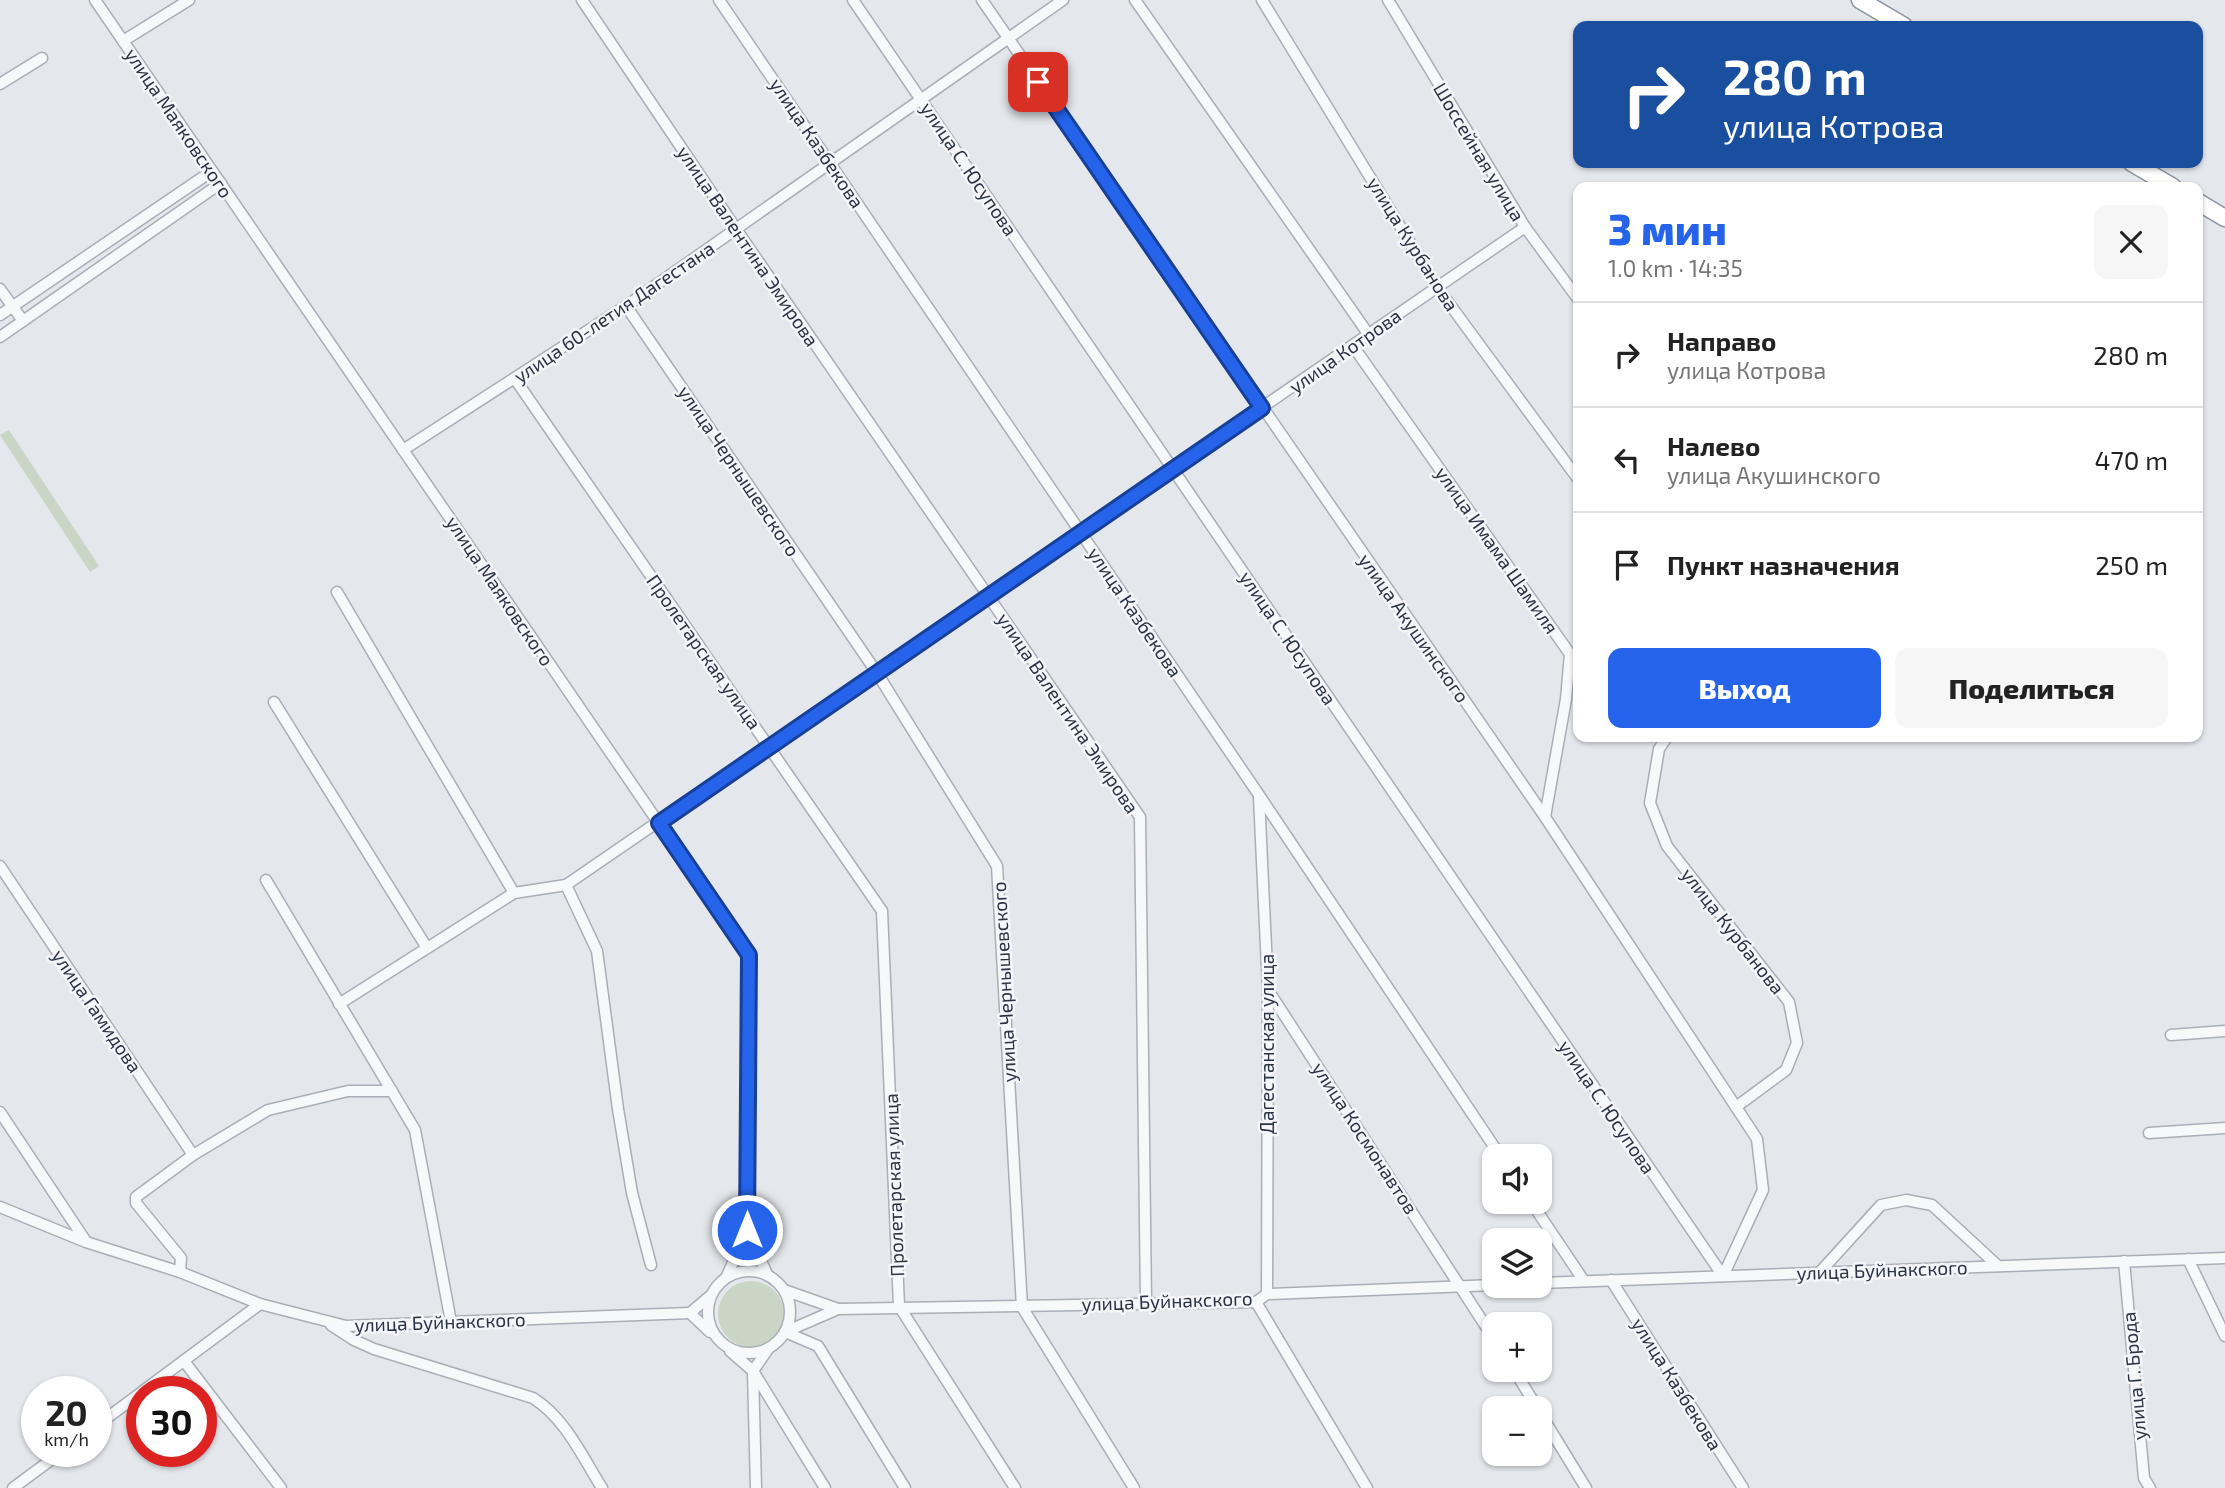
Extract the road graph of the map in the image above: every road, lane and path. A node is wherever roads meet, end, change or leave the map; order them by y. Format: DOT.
graph roads {
  1 [pos="95,0"];
  2 [pos="189,0"];
  3 [pos="582,0"];
  4 [pos="719,0"];
  5 [pos="853,0"];
  6 [pos="982,0"];
  7 [pos="1063,0"];
  8 [pos="1135,0"];
  9 [pos="1262,0"];
  10 [pos="1388,0"];
  11 [pos="1860,0"];
  12 [pos="1896,21"];
  13 [pos="1008,38"];
  14 [pos="123,41"];
  15 [pos="41,58"];
  16 [pos="0,84"];
  17 [pos="921,99"];
  18 [pos="831,163"];
  19 [pos="2141,168"];
  20 [pos="212,171"];
  21 [pos="2165,182"];
  22 [pos="220,183"];
  23 [pos="2203,205"];
  24 [pos="2225,218"];
  25 [pos="1525,228"];
  26 [pos="736,229"];
  27 [pos="1437,286"];
  28 [pos="0,289"];
  29 [pos="1573,292"];
  30 [pos="626,306"];
  31 [pos="12,307"];
  32 [pos="0,315"];
  33 [pos="23,321"];
  34 [pos="1369,335"];
  35 [pos="0,337"];
  36 [pos="1353,346"];
  37 [pos="515,379"];
  38 [pos="1262,408"];
  39 [pos="403,450"];
  40 [pos="1173,470"];
  41 [pos="1573,472"];
  42 [pos="1081,533"];
  43 [pos="337,592"];
  44 [pos="988,597"];
  45 [pos="877,673"];
  46 [pos="274,702"];
  47 [pos="1664,742"];
  48 [pos="769,747"];
  49 [pos="1259,795"];
  50 [pos="1545,817"];
  51 [pos="659,823"];
  52 [pos="0,866"];
  53 [pos="267,880"];
  54 [pos="566,885"];
  55 [pos="514,893"];
  56 [pos="427,948"];
  57 [pos="1268,990"];
  58 [pos="339,1004"];
  59 [pos="2225,1031"];
  60 [pos="2171,1035"];
  61 [pos="392,1091"];
  62 [pos="1735,1107"];
  63 [pos="0,1112"];
  64 [pos="2225,1128"];
  65 [pos="2149,1133"];
  66 [pos="1492,1144"];
  67 [pos="193,1154"];
  68 [pos="0,1208"];
  69 [pos="1539,1214"];
  70 [pos="747,1230"];
  71 [pos="86,1242"];
  72 [pos="2225,1258"];
  73 [pos="2188,1259"];
  74 [pos="2124,1261"];
  75 [pos="651,1265"];
  76 [pos="1998,1266"];
  77 [pos="180,1272"];
  78 [pos="1820,1272"];
  79 [pos="767,1274"];
  80 [pos="727,1276"];
  81 [pos="1723,1276"];
  82 [pos="1611,1280"];
  83 [pos="1584,1281"];
  84 [pos="1552,1282"];
  85 [pos="1482,1286"];
  86 [pos="1461,1287"];
  87 [pos="784,1290"];
  88 [pos="1267,1294"];
  89 [pos="710,1296"];
  90 [pos="1146,1302"];
  91 [pos="1256,1302"];
  92 [pos="260,1304"];
  93 [pos="899,1306"];
  94 [pos="1022,1307"];
  95 [pos="838,1309"];
  96 [pos="690,1313"];
  97 [pos="1482,1320"];
  98 [pos="325,1321"];
  99 [pos="451,1322"];
  100 [pos="785,1332"];
  101 [pos="2225,1336"];
  102 [pos="715,1337"];
  103 [pos="725,1346"];
  104 [pos="768,1349"];
  105 [pos="184,1361"];
  106 [pos="753,1371"];
  107 [pos="164,1376"];
  108 [pos="1552,1432"];
  109 [pos="41,1467"];
  110 [pos="13,1488"];
  111 [pos="281,1488"];
  112 [pos="601,1488"];
  113 [pos="756,1488"];
  114 [pos="825,1488"];
  115 [pos="905,1488"];
  116 [pos="1015,1488"];
  117 [pos="1134,1488"];
  118 [pos="1367,1488"];
  119 [pos="1586,1488"];
  120 [pos="1743,1488"];
  121 [pos="2150,1488"];
  1 -- 14 [label="street, улица Маяковского"];
  2 -- 14 [label="street"];
  3 -- 26 [label="street, улица Валентина Эмирова"];
  4 -- 18 [label="street, улица Казбекова"];
  5 -- 17 [label="street, улица С. Юсупова"];
  6 -- 13 [label="street, улица Акушинского"];
  7 -- 13 [label="street, улица 60-летия Дагестана"];
  8 -- 34 [label="street"];
  9 -- 27 [label="street, улица Курбанова"];
  10 -- 25 [label="street, Шоссейная улица"];
  11 -- 12 [label="highway"];
  13 -- 17 [label="street, улица 60-летия Дагестана"];
  13 -- 38 [label="street, улица Акушинского"];
  14 -- 20 [label="street, улица Маяковского"];
  15 -- 16 [label="street"];
  17 -- 18 [label="street, улица 60-летия Дагестана"];
  17 -- 40 [label="street, улица С. Юсупова"];
  18 -- 26 [label="street, улица 60-летия Дагестана"];
  18 -- 42 [label="street, улица Казбекова"];
  19 -- 21 [label="highway"];
  20 -- 22 [label="street, улица Маяковского"];
  20 -- 31 [label="street"];
  22 -- 33 [label="street"];
  22 -- 39 [label="street, улица Маяковского"];
  23 -- 24 [label="highway"];
  25 -- 27 [label="street, улица Котрова"];
  25 -- 29 [label="street, Шоссейная улица"];
  26 -- 30 [label="street, улица 60-летия Дагестана"];
  26 -- 44 [label="street, улица Валентина Эмирова"];
  27 -- 34 [label="street, улица Котрова"];
  27 -- 41 [label="street, улица Курбанова"];
  28 -- 31 [label="street"];
  30 -- 37 [label="street, улица 60-летия Дагестана"];
  30 -- 45 [label="street, улица Чернышевского"];
  31 -- 32 [label="street"];
  31 -- 33 [label="street"];
  33 -- 35 [label="street"];
  34 -- 36 [label="street, улица Котрова"];
  36 -- 38 [label="street, улица Котрова"];
  36 -- 50 [label="street, улица Имама Шамиля"];
  37 -- 39 [label="street, улица 60-летия Дагестана"];
  37 -- 48 [label="street, Пролетарская улица"];
  38 -- 40 [label="street, улица Котрова"];
  38 -- 50 [label="street, улица Акушинского"];
  39 -- 51 [label="street, улица Маяковского"];
  40 -- 42 [label="street, улица Котрова"];
  40 -- 81 [label="street, улица С. Юсупова"];
  42 -- 44 [label="street, улица Котрова"];
  42 -- 49 [label="street, улица Казбекова"];
  43 -- 55 [label="street"];
  44 -- 45 [label="street, улица Котрова"];
  44 -- 90 [label="street, улица Валентина Эмирова"];
  45 -- 48 [label="street, улица Котрова"];
  45 -- 94 [label="street, улица Чернышевского"];
  46 -- 56 [label="street"];
  47 -- 62 [label="street, улица Курбанова"];
  48 -- 51 [label="street, улица Котрова"];
  48 -- 93 [label="street, Пролетарская улица"];
  49 -- 57 [label="street, Дагестанская улица"];
  49 -- 66 [label="street, улица Казбекова"];
  50 -- 62 [label="street, улица Акушинского"];
  51 -- 54 [label="street, улица Котрова"];
  51 -- 70 [label="street, улица Маяковского"];
  52 -- 67 [label="street, улица Гамидова"];
  53 -- 58 [label="street"];
  54 -- 55 [label="street, улица Котрова"];
  54 -- 75 [label="street"];
  55 -- 56 [label="street, улица Котрова"];
  56 -- 58 [label="street, улица Котрова"];
  57 -- 86 [label="street, улица Космонавтов"];
  57 -- 88 [label="street, Дагестанская улица"];
  58 -- 61 [label="street"];
  59 -- 60 [label="street"];
  61 -- 67 [label="street"];
  61 -- 99 [label="street"];
  62 -- 81 [label="street, улица Акушинского"];
  63 -- 71 [label="street"];
  64 -- 65 [label="street"];
  67 -- 77 [label="street"];
  68 -- 71 [label="street, улица Буйнакского"];
  69 -- 83 [label="street"];
  70 -- 79 [label="street"];
  70 -- 80 [label="street"];
  71 -- 77 [label="street, улица Буйнакского"];
  72 -- 73 [label="street, улица Буйнакского"];
  73 -- 74 [label="street, улица Буйнакского"];
  73 -- 101 [label="street"];
  74 -- 76 [label="street, улица Буйнакского"];
  74 -- 121 [label="street, улица Г. Брода"];
  76 -- 78 [label="street, улица Буйнакского"];
  76 -- 78 [label="street"];
  77 -- 92 [label="street, улица Буйнакского"];
  78 -- 81 [label="street, улица Буйнакского"];
  79 -- 80 [label="street"];
  79 -- 87 [label="street"];
  80 -- 89 [label="street"];
  81 -- 82 [label="street, улица Буйнакского"];
  82 -- 83 [label="street, улица Буйнакского"];
  82 -- 120 [label="street, улица Казбекова"];
  83 -- 84 [label="street, улица Буйнакского"];
  85 -- 86 [label="street, улица Буйнакского"];
  86 -- 88 [label="street, улица Буйнакского"];
  86 -- 97 [label="street, улица Космонавтов"];
  87 -- 95 [label="street"];
  87 -- 100 [label="street"];
  88 -- 91 [label="street, улица Буйнакского"];
  89 -- 96 [label="street"];
  89 -- 102 [label="street"];
  90 -- 91 [label="street, улица Буйнакского"];
  90 -- 94 [label="street, улица Буйнакского"];
  91 -- 118 [label="street"];
  92 -- 98 [label="street, улица Буйнакского"];
  92 -- 105 [label="street"];
  93 -- 94 [label="street, улица Буйнакского"];
  93 -- 95 [label="street, улица Буйнакского"];
  93 -- 116 [label="street"];
  94 -- 117 [label="street"];
  95 -- 100 [label="street"];
  96 -- 99 [label="street, улица Буйнакского"];
  96 -- 102 [label="street"];
  98 -- 99 [label="street, улица Буйнакского"];
  98 -- 112 [label="street"];
  100 -- 104 [label="street"];
  100 -- 115 [label="street"];
  102 -- 103 [label="street"];
  103 -- 104 [label="street"];
  103 -- 106 [label="street"];
  104 -- 106 [label="street"];
  105 -- 107 [label="street"];
  105 -- 111 [label="street"];
  106 -- 113 [label="street"];
  106 -- 114 [label="street"];
  108 -- 119 [label="street"];
  109 -- 110 [label="street"];
}
